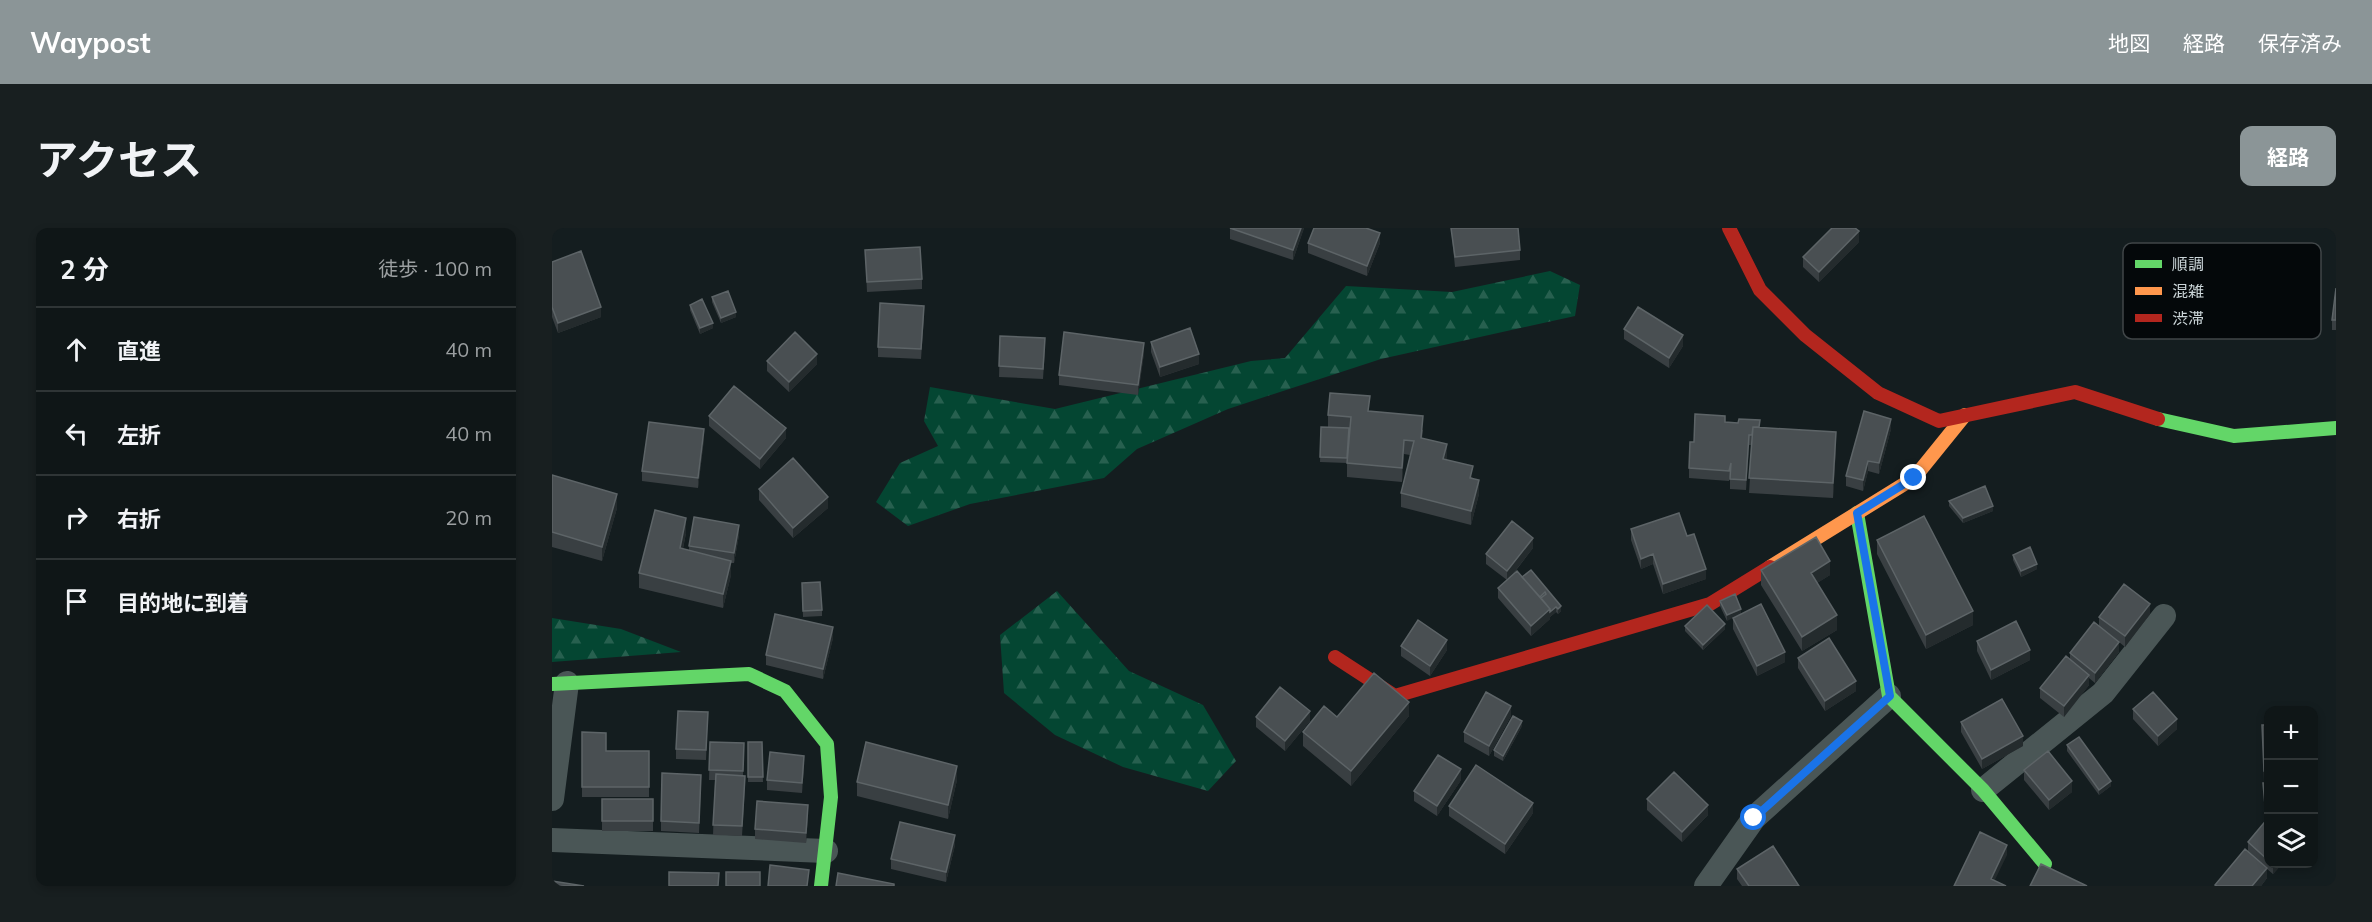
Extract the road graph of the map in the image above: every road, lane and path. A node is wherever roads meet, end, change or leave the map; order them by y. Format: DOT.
graph roads {
  1 [pos="1729,228"];
  2 [pos="1965,416"];
  3 [pos="2336,428"];
  4 [pos="1857,513"];
  5 [pos="2164,616"];
  6 [pos="1335,657"];
  7 [pos="560,684"];
  8 [pos="1890,696"];
  9 [pos="1983,790"];
  10 [pos="552,799"];
  11 [pos="552,840"];
  12 [pos="826,851"];
  13 [pos="2045,864"];
  14 [pos="821,886"];
  15 [pos="1706,886"];
  1 -- 2 [label="street"];
  2 -- 3 [label="street"];
  2 -- 4 [label="street"];
  4 -- 6 [label="street"];
  4 -- 8 [label="street"];
  5 -- 9 [label="street"];
  7 -- 10 [label="street"];
  7 -- 12 [label="street"];
  8 -- 9 [label="street"];
  8 -- 15 [label="street"];
  9 -- 13 [label="street"];
  11 -- 12 [label="street"];
  12 -- 14 [label="street"];
}
